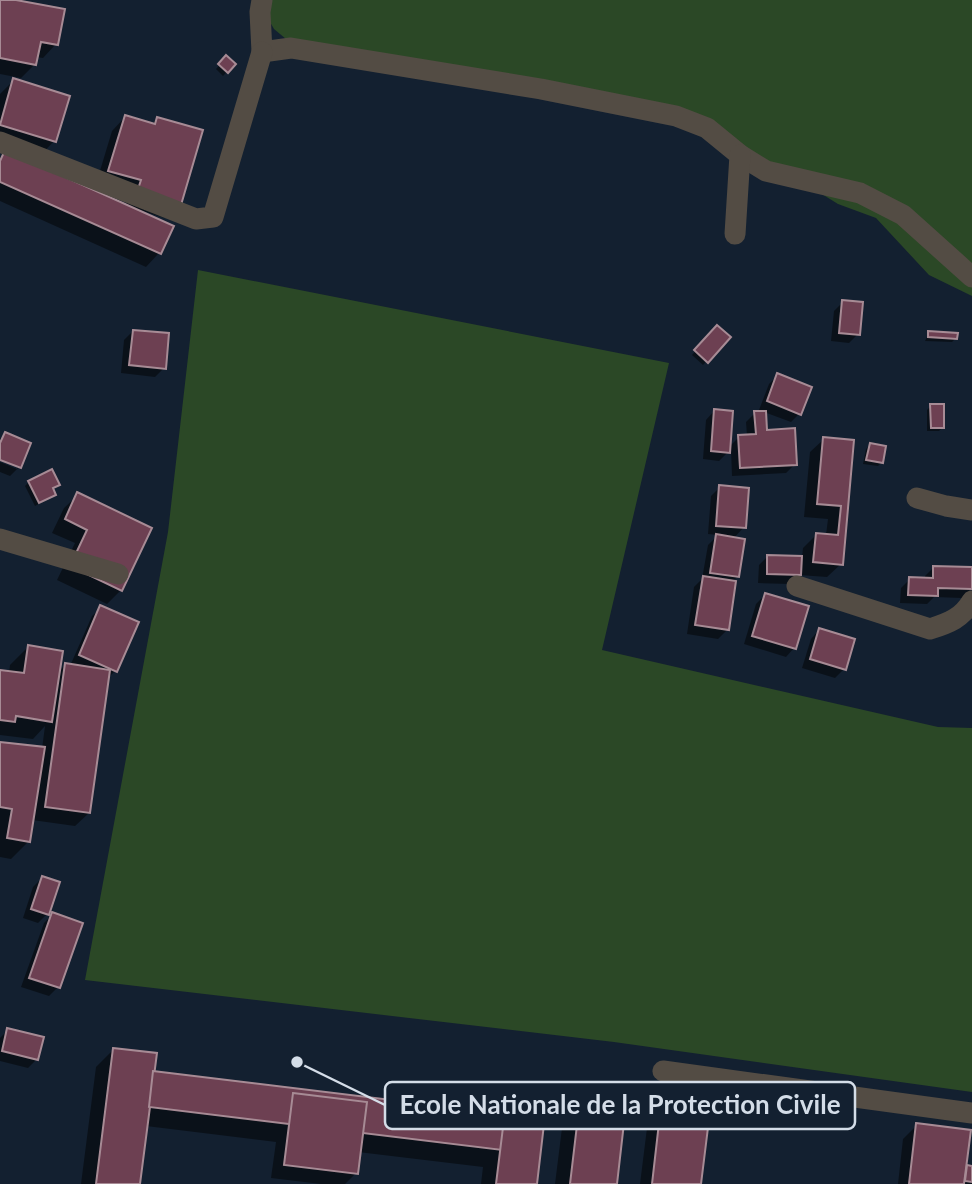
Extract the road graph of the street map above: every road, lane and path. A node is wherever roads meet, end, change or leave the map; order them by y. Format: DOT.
graph roads {
  1 [pos="262,0"];
  2 [pos="262,52"];
  3 [pos="0,142"];
  4 [pos="740,155"];
  5 [pos="734,234"];
  6 [pos="972,278"];
  7 [pos="917,498"];
  8 [pos="972,510"];
  9 [pos="0,539"];
  10 [pos="118,574"];
  11 [pos="797,586"];
  12 [pos="972,601"];
  13 [pos="663,1071"];
  14 [pos="972,1113"];
  1 -- 2 [label="street"];
  2 -- 3 [label="street"];
  2 -- 4 [label="street"];
  4 -- 5 [label="street"];
  4 -- 6 [label="street"];
  7 -- 8 [label="street"];
  9 -- 10 [label="street"];
  11 -- 12 [label="street"];
  13 -- 14 [label="street"];
}
